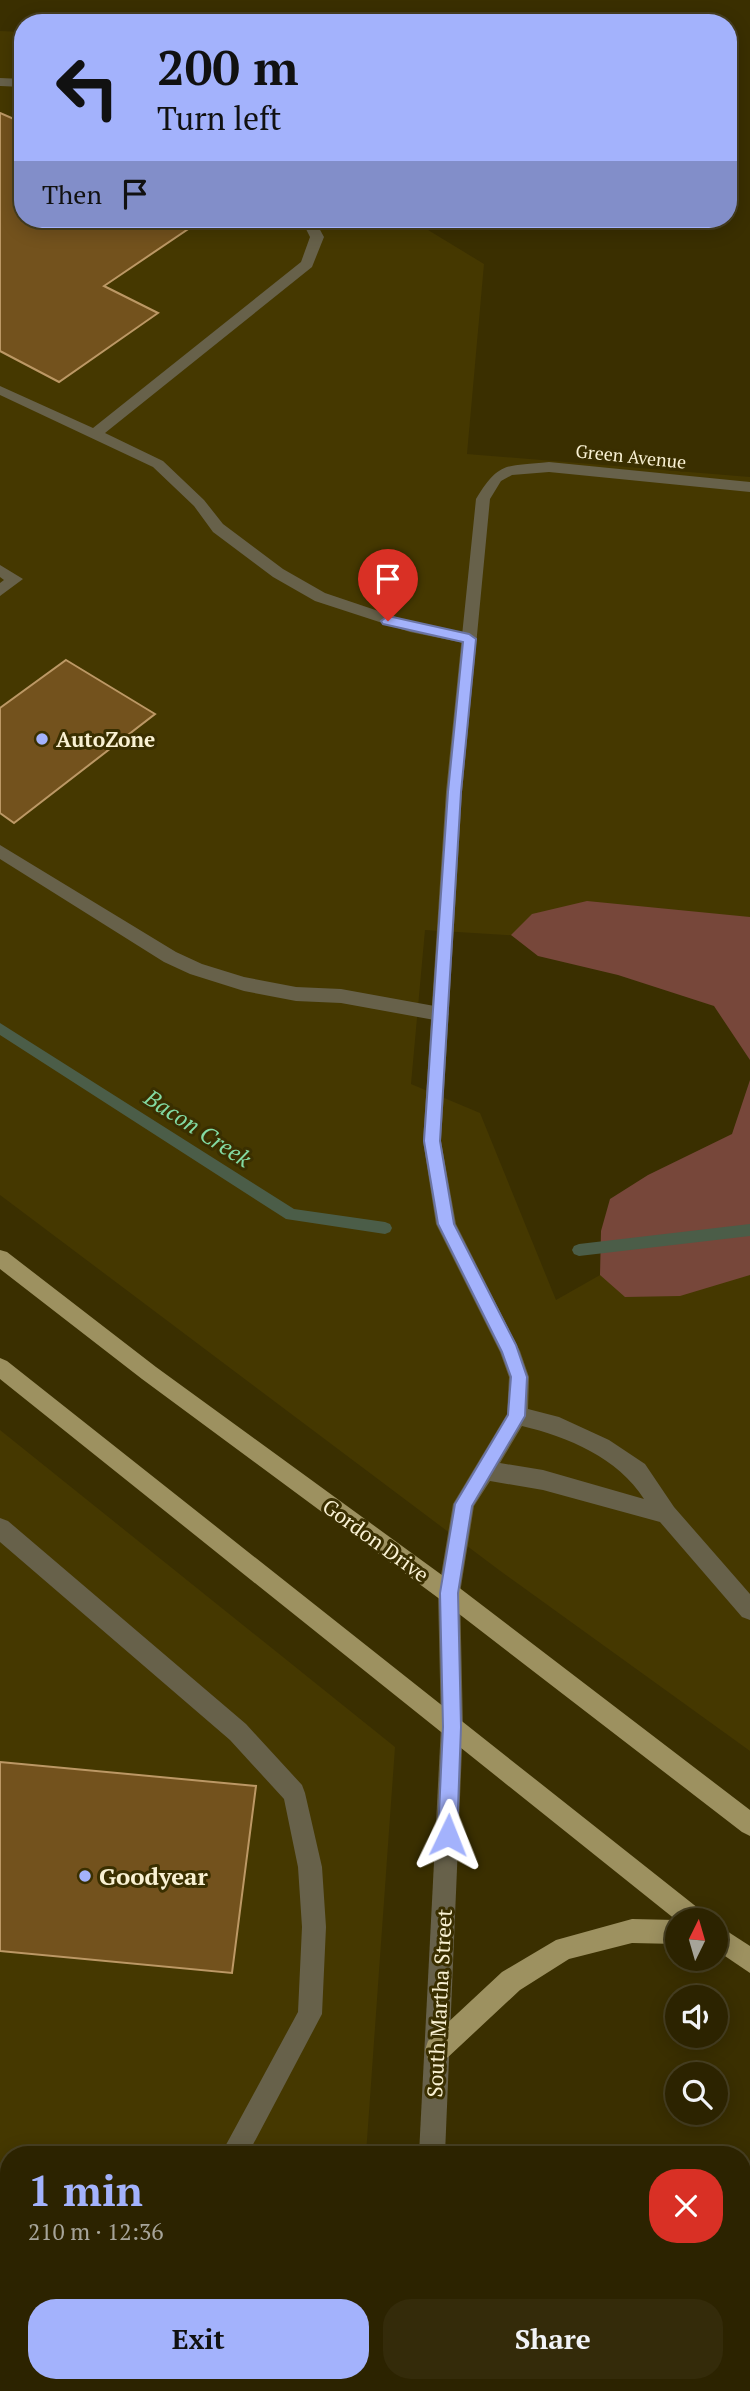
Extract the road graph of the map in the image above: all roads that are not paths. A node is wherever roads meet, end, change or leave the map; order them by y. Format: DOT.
graph roads {
  1 [pos="312,228"];
  2 [pos="0,390"];
  3 [pos="96,433"];
  4 [pos="509,471"];
  5 [pos="750,487"];
  6 [pos="0,570"];
  7 [pos="0,591"];
  8 [pos="469,639"];
  9 [pos="0,851"];
  10 [pos="440,1014"];
  11 [pos="0,1258"];
  12 [pos="0,1367"];
  13 [pos="517,1416"];
  14 [pos="484,1470"];
  15 [pos="666,1514"];
  16 [pos="0,1528"];
  17 [pos="449,1593"];
  18 [pos="750,1610"];
  19 [pos="452,1727"];
  20 [pos="750,1824"];
  21 [pos="680,1908"];
  22 [pos="665,1932"];
  23 [pos="728,1945"];
  24 [pos="750,1961"];
  25 [pos="437,2050"];
  26 [pos="238,2146"];
  27 [pos="432,2146"];
  1 -- 3 [label="street"];
  2 -- 3 [label="street"];
  3 -- 8 [label="street"];
  4 -- 5 [label="street, Green Avenue"];
  4 -- 8 [label="street, South Martha Street"];
  6 -- 7 [label="street"];
  8 -- 10 [label="street, South Martha Street"];
  9 -- 10 [label="street"];
  10 -- 13 [label="street, South Martha Street"];
  11 -- 17 [label="main road, Gordon Drive"];
  12 -- 19 [label="main road"];
  13 -- 14 [label="street, South Martha Street"];
  13 -- 15 [label="street"];
  14 -- 15 [label="street"];
  14 -- 17 [label="street, South Martha Street"];
  15 -- 18 [label="street"];
  16 -- 26 [label="street"];
  17 -- 19 [label="street, South Martha Street"];
  17 -- 20 [label="main road, Gordon Drive"];
  19 -- 21 [label="main road"];
  19 -- 25 [label="street, South Martha Street"];
  22 -- 25 [label="main road"];
  23 -- 24 [label="main road"];
  25 -- 27 [label="street, South Martha Street"];
}
